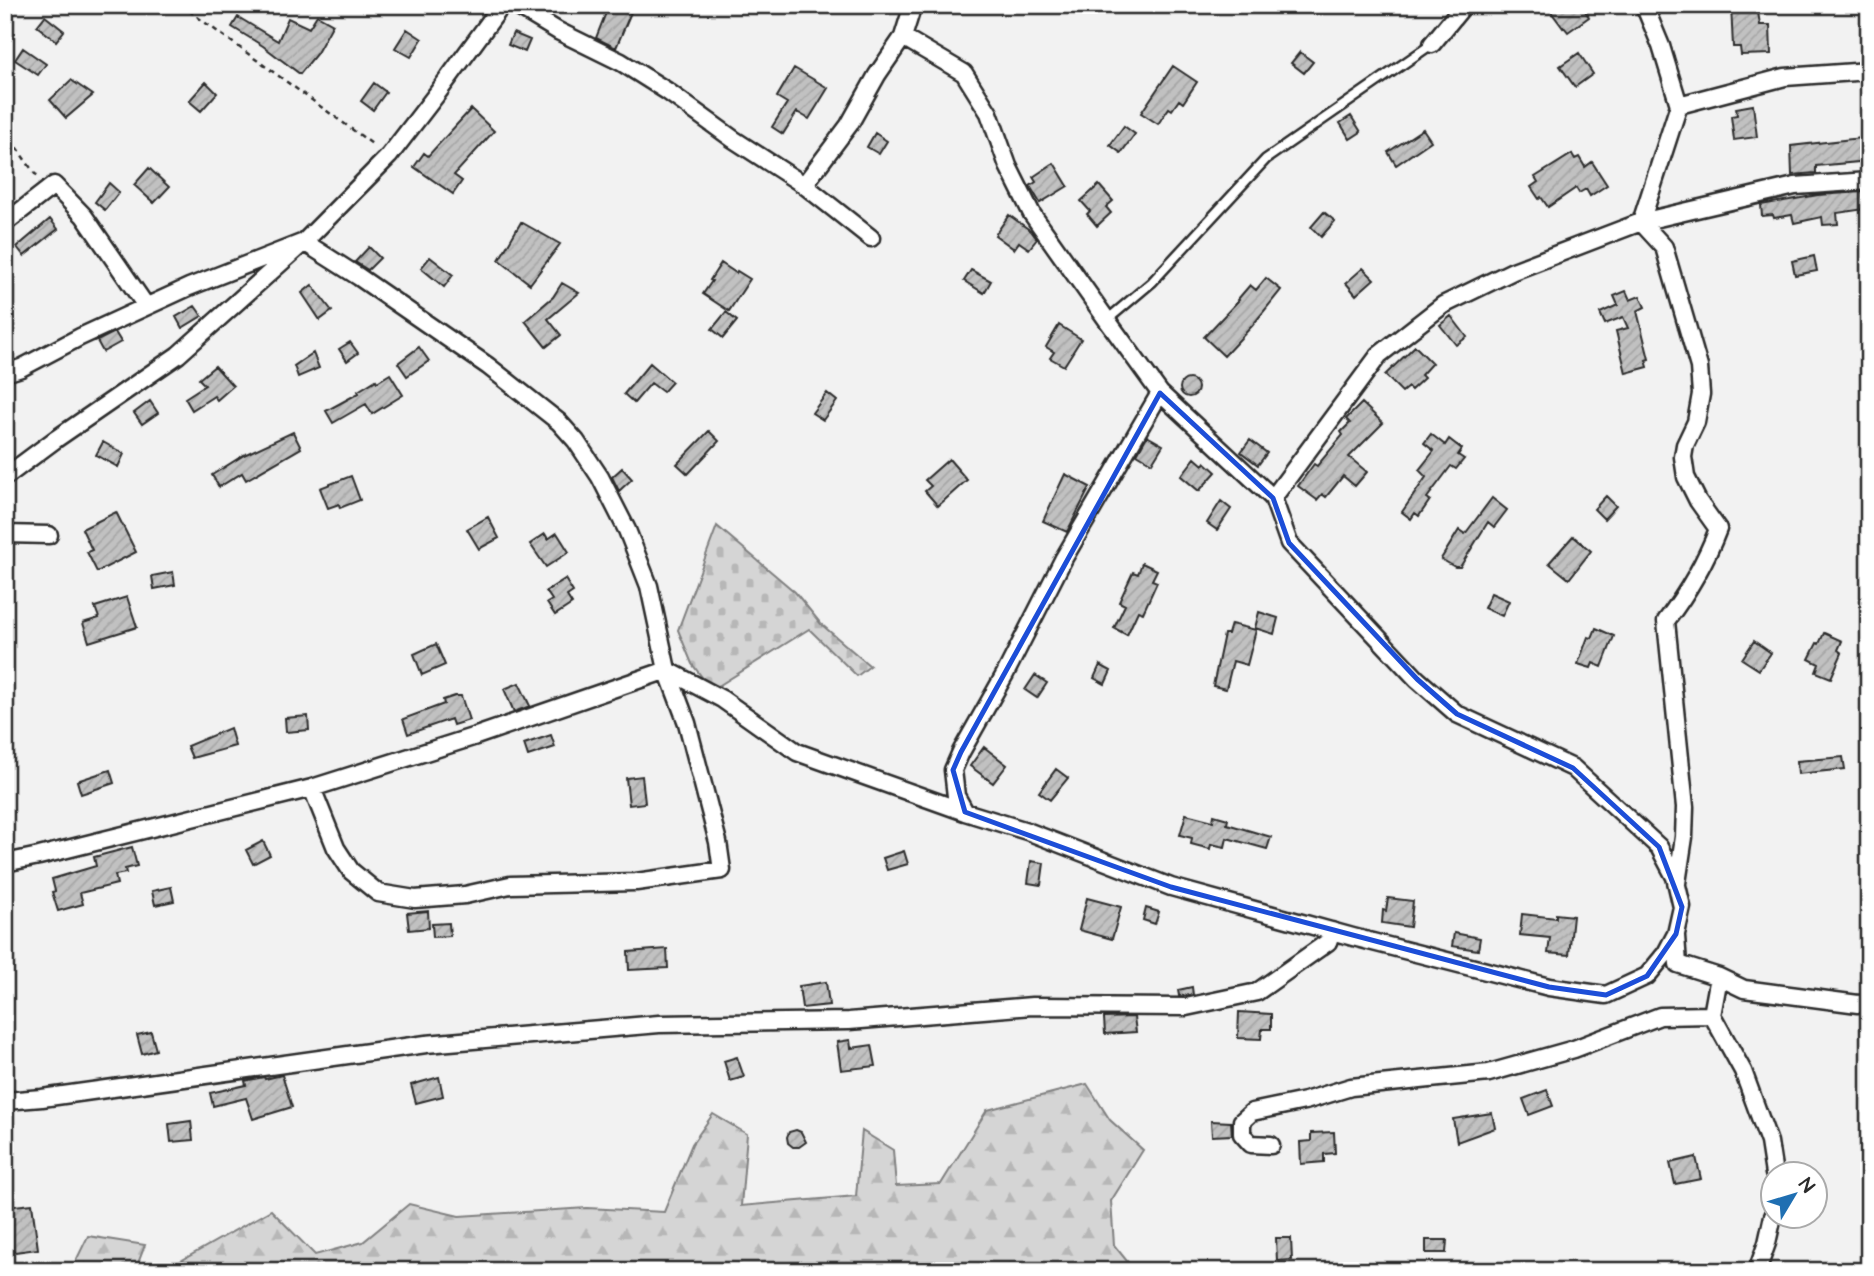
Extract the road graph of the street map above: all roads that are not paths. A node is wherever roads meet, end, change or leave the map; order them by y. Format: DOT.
graph roads {
  1 [pos="502,5"];
  2 [pos="514,5"];
  3 [pos="913,5"];
  4 [pos="1464,5"];
  5 [pos="1644,5"];
  6 [pos="903,37"];
  7 [pos="1432,44"];
  8 [pos="1869,71"];
  9 [pos="1679,105"];
  10 [pos="1869,181"];
  11 [pos="804,185"];
  12 [pos="1641,222"];
  13 [pos="5,223"];
  14 [pos="871,238"];
  15 [pos="304,242"];
  16 [pos="146,306"];
  17 [pos="1107,320"];
  18 [pos="5,373"];
  19 [pos="1160,393"];
  20 [pos="5,477"];
  21 [pos="1273,498"];
  22 [pos="5,534"];
  23 [pos="49,534"];
  24 [pos="667,670"];
  25 [pos="312,788"];
  26 [pos="965,812"];
  27 [pos="5,863"];
  28 [pos="1677,885"];
  29 [pos="1332,931"];
  30 [pos="1676,934"];
  31 [pos="1719,977"];
  32 [pos="1869,1003"];
  33 [pos="1712,1015"];
  34 [pos="5,1101"];
  35 [pos="1271,1145"];
  36 [pos="1772,1160"];
  37 [pos="1770,1230"];
  38 [pos="1757,1271"];
  1 -- 15 [label="street"];
  2 -- 11 [label="street"];
  3 -- 6 [label="street"];
  4 -- 7 [label="street"];
  5 -- 9 [label="street"];
  6 -- 11 [label="street"];
  6 -- 17 [label="street"];
  7 -- 17 [label="lane"];
  8 -- 9 [label="street"];
  9 -- 12 [label="street"];
  10 -- 12 [label="street"];
  11 -- 14 [label="street"];
  12 -- 21 [label="street"];
  12 -- 28 [label="street"];
  13 -- 16 [label="street"];
  15 -- 16 [label="street"];
  15 -- 20 [label="street"];
  15 -- 24 [label="street"];
  16 -- 18 [label="street"];
  17 -- 19 [label="street"];
  19 -- 21 [label="street"];
  19 -- 26 [label="street"];
  21 -- 28 [label="street"];
  22 -- 23 [label="street"];
  24 -- 25 [label="street"];
  24 -- 25 [label="street"];
  24 -- 26 [label="street"];
  25 -- 27 [label="street"];
  26 -- 29 [label="street"];
  28 -- 30 [label="street"];
  29 -- 30 [label="street"];
  29 -- 34 [label="street"];
  30 -- 31 [label="street"];
  31 -- 32 [label="street"];
  31 -- 33 [label="street"];
  33 -- 35 [label="street"];
  33 -- 36 [label="street"];
  37 -- 38 [label="street"];
}
